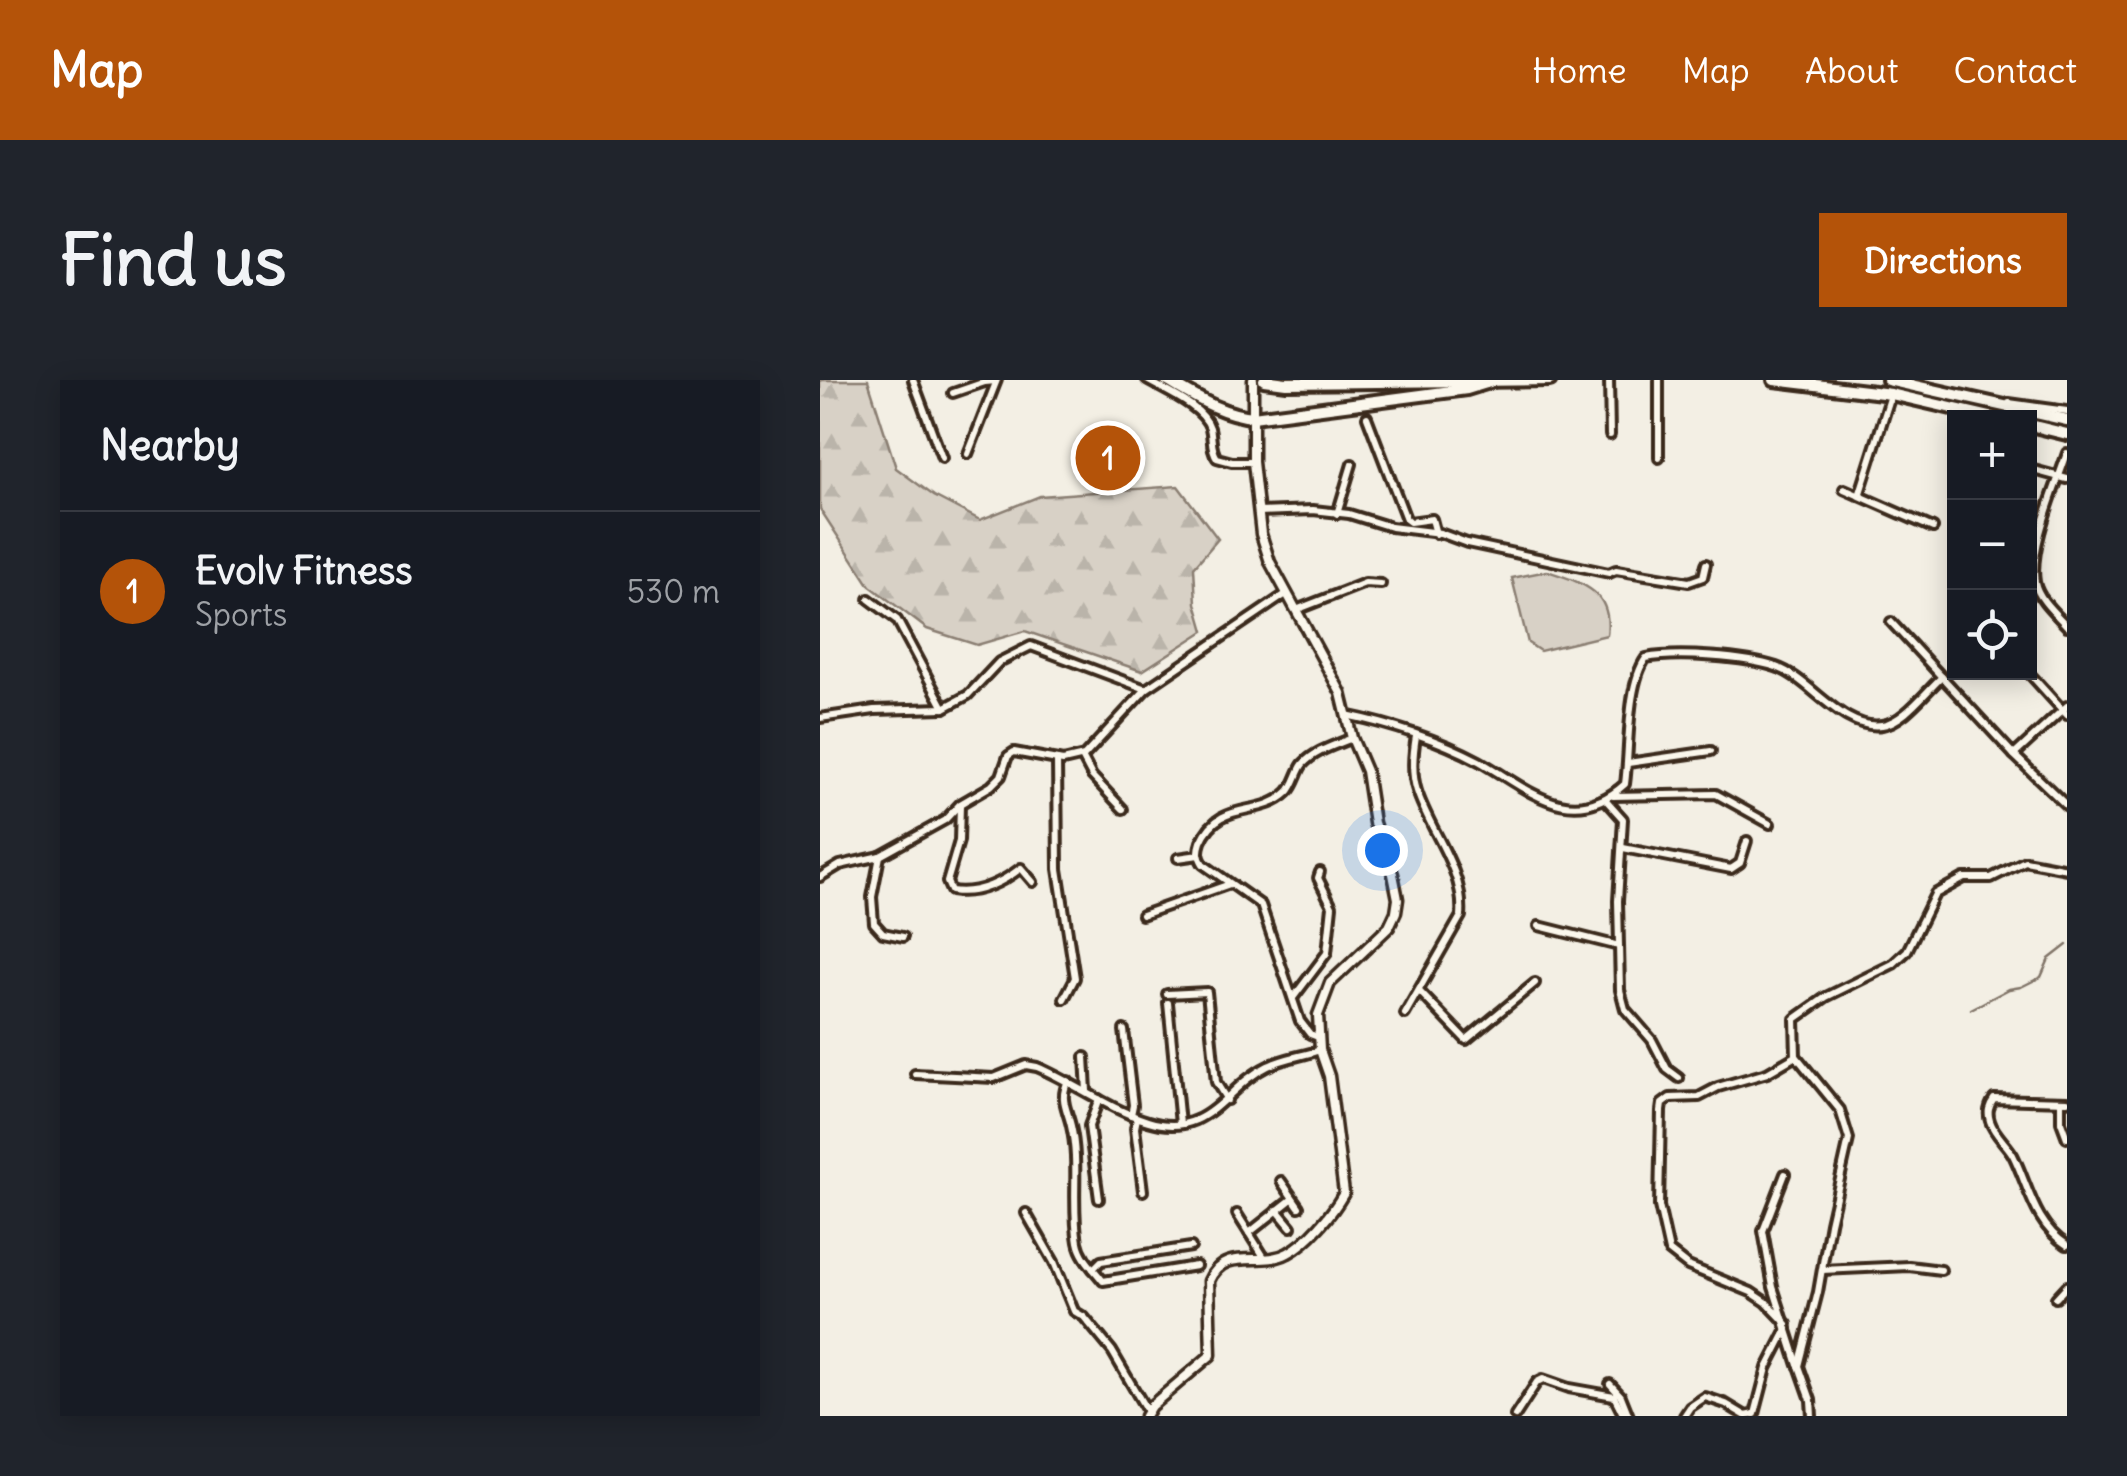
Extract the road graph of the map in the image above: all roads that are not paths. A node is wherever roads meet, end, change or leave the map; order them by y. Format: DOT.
graph roads {
  1 [pos="912,380"];
  2 [pos="1147,380"];
  3 [pos="1166,380"];
  4 [pos="1253,380"];
  5 [pos="1264,380"];
  6 [pos="1550,380"];
  7 [pos="1609,380"];
  8 [pos="1659,380"];
  9 [pos="1774,380"];
  10 [pos="1888,380"];
  11 [pos="996,381"];
  12 [pos="1493,381"];
  13 [pos="954,393"];
  14 [pos="1891,394"];
  15 [pos="1994,403"];
  16 [pos="1961,410"];
  17 [pos="2067,411"];
  18 [pos="1367,417"];
  19 [pos="1253,418"];
  20 [pos="2067,420"];
  21 [pos="2037,427"];
  22 [pos="2067,434"];
  23 [pos="1610,435"];
  24 [pos="2067,453"];
  25 [pos="968,454"];
  26 [pos="942,458"];
  27 [pos="1659,458"];
  28 [pos="1253,462"];
  29 [pos="1352,464"];
  30 [pos="2037,471"];
  31 [pos="2063,478"];
  32 [pos="1844,489"];
  33 [pos="1859,496"];
  34 [pos="1258,512"];
  35 [pos="1337,514"];
  36 [pos="1933,528"];
  37 [pos="1436,534"];
  38 [pos="1706,564"];
  39 [pos="1381,584"];
  40 [pos="1286,594"];
  41 [pos="869,600"];
  42 [pos="1296,610"];
  43 [pos="1891,622"];
  44 [pos="2067,626"];
  45 [pos="1942,677"];
  46 [pos="2036,680"];
  47 [pos="1146,690"];
  48 [pos="944,708"];
  49 [pos="2066,710"];
  50 [pos="1346,716"];
  51 [pos="820,718"];
  52 [pos="1416,736"];
  53 [pos="1352,738"];
  54 [pos="1711,751"];
  55 [pos="2014,755"];
  56 [pos="1082,757"];
  57 [pos="1057,760"];
  58 [pos="1628,762"];
  59 [pos="1609,798"];
  60 [pos="960,804"];
  61 [pos="2067,806"];
  62 [pos="1123,809"];
  63 [pos="1770,824"];
  64 [pos="1748,840"];
  65 [pos="1623,848"];
  66 [pos="1199,855"];
  67 [pos="880,856"];
  68 [pos="1178,858"];
  69 [pos="2067,870"];
  70 [pos="1320,872"];
  71 [pos="820,877"];
  72 [pos="1033,882"];
  73 [pos="1232,883"];
  74 [pos="1142,915"];
  75 [pos="1540,926"];
  76 [pos="903,937"];
  77 [pos="1618,946"];
  78 [pos="1535,983"];
  79 [pos="1420,992"];
  80 [pos="1293,998"];
  81 [pos="1064,999"];
  82 [pos="1405,1014"];
  83 [pos="1124,1030"];
  84 [pos="1318,1037"];
  85 [pos="1320,1050"];
  86 [pos="1796,1056"];
  87 [pos="1085,1057"];
  88 [pos="915,1074"];
  89 [pos="1679,1078"];
  90 [pos="1068,1082"];
  91 [pos="1088,1092"];
  92 [pos="1099,1099"];
  93 [pos="1227,1100"];
  94 [pos="2064,1101"];
  95 [pos="1134,1116"];
  96 [pos="1180,1124"];
  97 [pos="2067,1138"];
  98 [pos="1785,1174"];
  99 [pos="1281,1182"];
  100 [pos="1143,1191"];
  101 [pos="1098,1199"];
  102 [pos="1292,1199"];
  103 [pos="1298,1207"];
  104 [pos="1277,1210"];
  105 [pos="1026,1213"];
  106 [pos="1237,1214"];
  107 [pos="1292,1227"];
  108 [pos="1249,1233"];
  109 [pos="2067,1244"];
  110 [pos="1191,1247"];
  111 [pos="1264,1256"];
  112 [pos="1196,1266"];
  113 [pos="1093,1269"];
  114 [pos="1822,1270"];
  115 [pos="1941,1270"];
  116 [pos="2067,1286"];
  117 [pos="2056,1298"];
  118 [pos="1788,1326"];
  119 [pos="1799,1366"];
  120 [pos="1610,1384"];
  121 [pos="1146,1413"];
  122 [pos="1514,1416"];
  123 [pos="1627,1416"];
  124 [pos="1684,1416"];
  125 [pos="1812,1416"];
  1 -- 26 [label="street"];
  2 -- 28 [label="street"];
  3 -- 19 [label="main road"];
  4 -- 19 [label="street"];
  5 -- 12 [label="main road"];
  6 -- 12 [label="main road"];
  7 -- 23 [label="street"];
  8 -- 27 [label="street"];
  9 -- 14 [label="main road"];
  10 -- 15 [label="main road"];
  11 -- 13 [label="street"];
  11 -- 25 [label="street"];
  12 -- 19 [label="main road"];
  14 -- 16 [label="main road"];
  14 -- 33 [label="street"];
  15 -- 17 [label="street"];
  15 -- 20 [label="main road"];
  18 -- 37 [label="street"];
  19 -- 28 [label="street"];
  21 -- 22 [label="main road"];
  24 -- 31 [label="street"];
  28 -- 34 [label="street"];
  29 -- 35 [label="street"];
  30 -- 31 [label="street"];
  31 -- 44 [label="street"];
  32 -- 33 [label="street"];
  33 -- 36 [label="street"];
  34 -- 35 [label="street"];
  34 -- 40 [label="street"];
  35 -- 37 [label="street"];
  37 -- 38 [label="street"];
  39 -- 42 [label="street"];
  40 -- 42 [label="street"];
  40 -- 47 [label="street"];
  41 -- 48 [label="street"];
  42 -- 50 [label="street"];
  43 -- 45 [label="street"];
  45 -- 55 [label="street"];
  45 -- 58 [label="street"];
  46 -- 49 [label="street"];
  47 -- 48 [label="street"];
  47 -- 56 [label="street"];
  48 -- 51 [label="street"];
  49 -- 55 [label="street"];
  50 -- 52 [label="street"];
  50 -- 53 [label="street"];
  52 -- 59 [label="street"];
  52 -- 79 [label="street"];
  53 -- 66 [label="street"];
  53 -- 84 [label="street"];
  54 -- 58 [label="street"];
  55 -- 61 [label="street"];
  56 -- 57 [label="street"];
  56 -- 62 [label="street"];
  57 -- 60 [label="street"];
  57 -- 81 [label="street"];
  58 -- 59 [label="street"];
  59 -- 63 [label="street"];
  59 -- 65 [label="street"];
  60 -- 67 [label="street"];
  60 -- 72 [label="street"];
  64 -- 65 [label="street"];
  65 -- 77 [label="street"];
  66 -- 68 [label="street"];
  66 -- 73 [label="street"];
  67 -- 71 [label="street"];
  67 -- 76 [label="street"];
  69 -- 86 [label="street"];
  70 -- 80 [label="street"];
  73 -- 74 [label="street"];
  73 -- 80 [label="street"];
  75 -- 77 [label="street"];
  77 -- 89 [label="street"];
  78 -- 79 [label="street"];
  79 -- 82 [label="street"];
  80 -- 84 [label="street"];
  83 -- 95 [label="street"];
  84 -- 85 [label="street"];
  85 -- 93 [label="street"];
  85 -- 111 [label="street"];
  86 -- 114 [label="street"];
  86 -- 118 [label="street"];
  87 -- 91 [label="street"];
  88 -- 90 [label="street"];
  90 -- 91 [label="street"];
  90 -- 113 [label="street"];
  91 -- 92 [label="street"];
  92 -- 95 [label="street"];
  92 -- 101 [label="street"];
  93 -- 96 [label="street"];
  93 -- 96 [label="street"];
  94 -- 97 [label="street"];
  94 -- 109 [label="street"];
  95 -- 96 [label="street"];
  95 -- 100 [label="street"];
  98 -- 118 [label="street"];
  99 -- 102 [label="street"];
  102 -- 103 [label="street"];
  102 -- 104 [label="street"];
  104 -- 107 [label="street"];
  104 -- 108 [label="street"];
  105 -- 121 [label="street"];
  106 -- 108 [label="street"];
  108 -- 111 [label="street"];
  110 -- 113 [label="street"];
  111 -- 121 [label="street"];
  112 -- 113 [label="street"];
  114 -- 115 [label="street"];
  114 -- 119 [label="street"];
  116 -- 117 [label="street"];
  118 -- 119 [label="street"];
  118 -- 124 [label="street"];
  119 -- 125 [label="street"];
  120 -- 123 [label="street"];
  122 -- 123 [label="street"];
}
